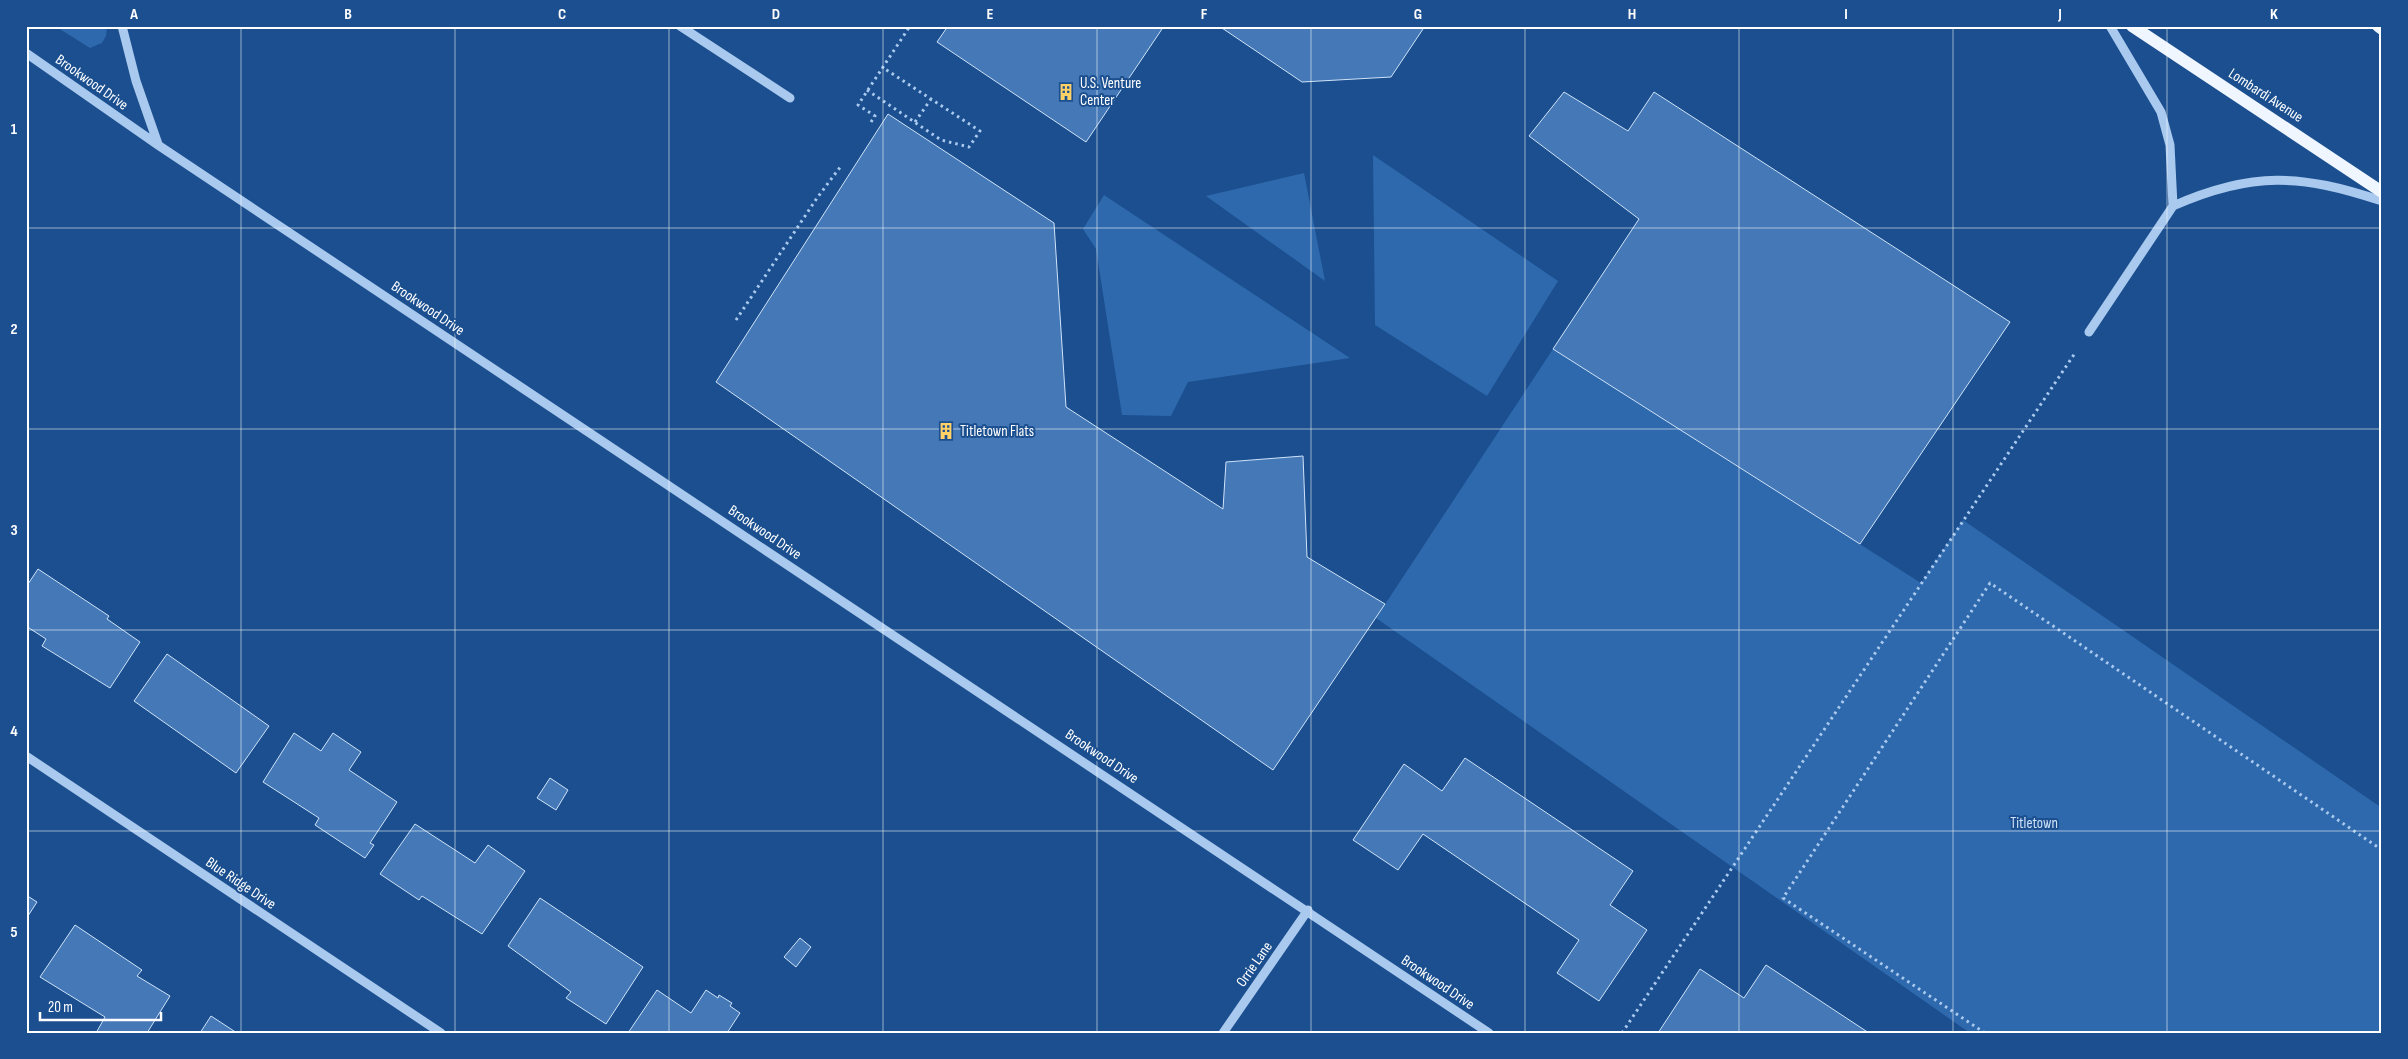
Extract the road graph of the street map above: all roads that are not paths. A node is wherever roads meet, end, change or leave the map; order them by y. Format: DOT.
graph roads {
  1 [pos="122,26"];
  2 [pos="680,26"];
  3 [pos="2110,26"];
  4 [pos="2132,26"];
  5 [pos="2378,26"];
  6 [pos="2382,29"];
  7 [pos="26,53"];
  8 [pos="790,98"];
  9 [pos="158,144"];
  10 [pos="2382,192"];
  11 [pos="2382,201"];
  12 [pos="2173,206"];
  13 [pos="2089,332"];
  14 [pos="26,756"];
  15 [pos="1308,910"];
  16 [pos="441,1033"];
  17 [pos="1223,1033"];
  18 [pos="1489,1033"];
  1 -- 9 [label="street"];
  2 -- 8 [label="street"];
  3 -- 12 [label="street"];
  4 -- 10 [label="main road, Lombardi Avenue"];
  5 -- 6 [label="main road"];
  7 -- 9 [label="street, Brookwood Drive"];
  9 -- 15 [label="street, Brookwood Drive"];
  11 -- 12 [label="street"];
  12 -- 13 [label="street"];
  14 -- 16 [label="street, Blue Ridge Drive"];
  15 -- 17 [label="street, Orrie Lane"];
  15 -- 18 [label="street, Brookwood Drive"];
}
